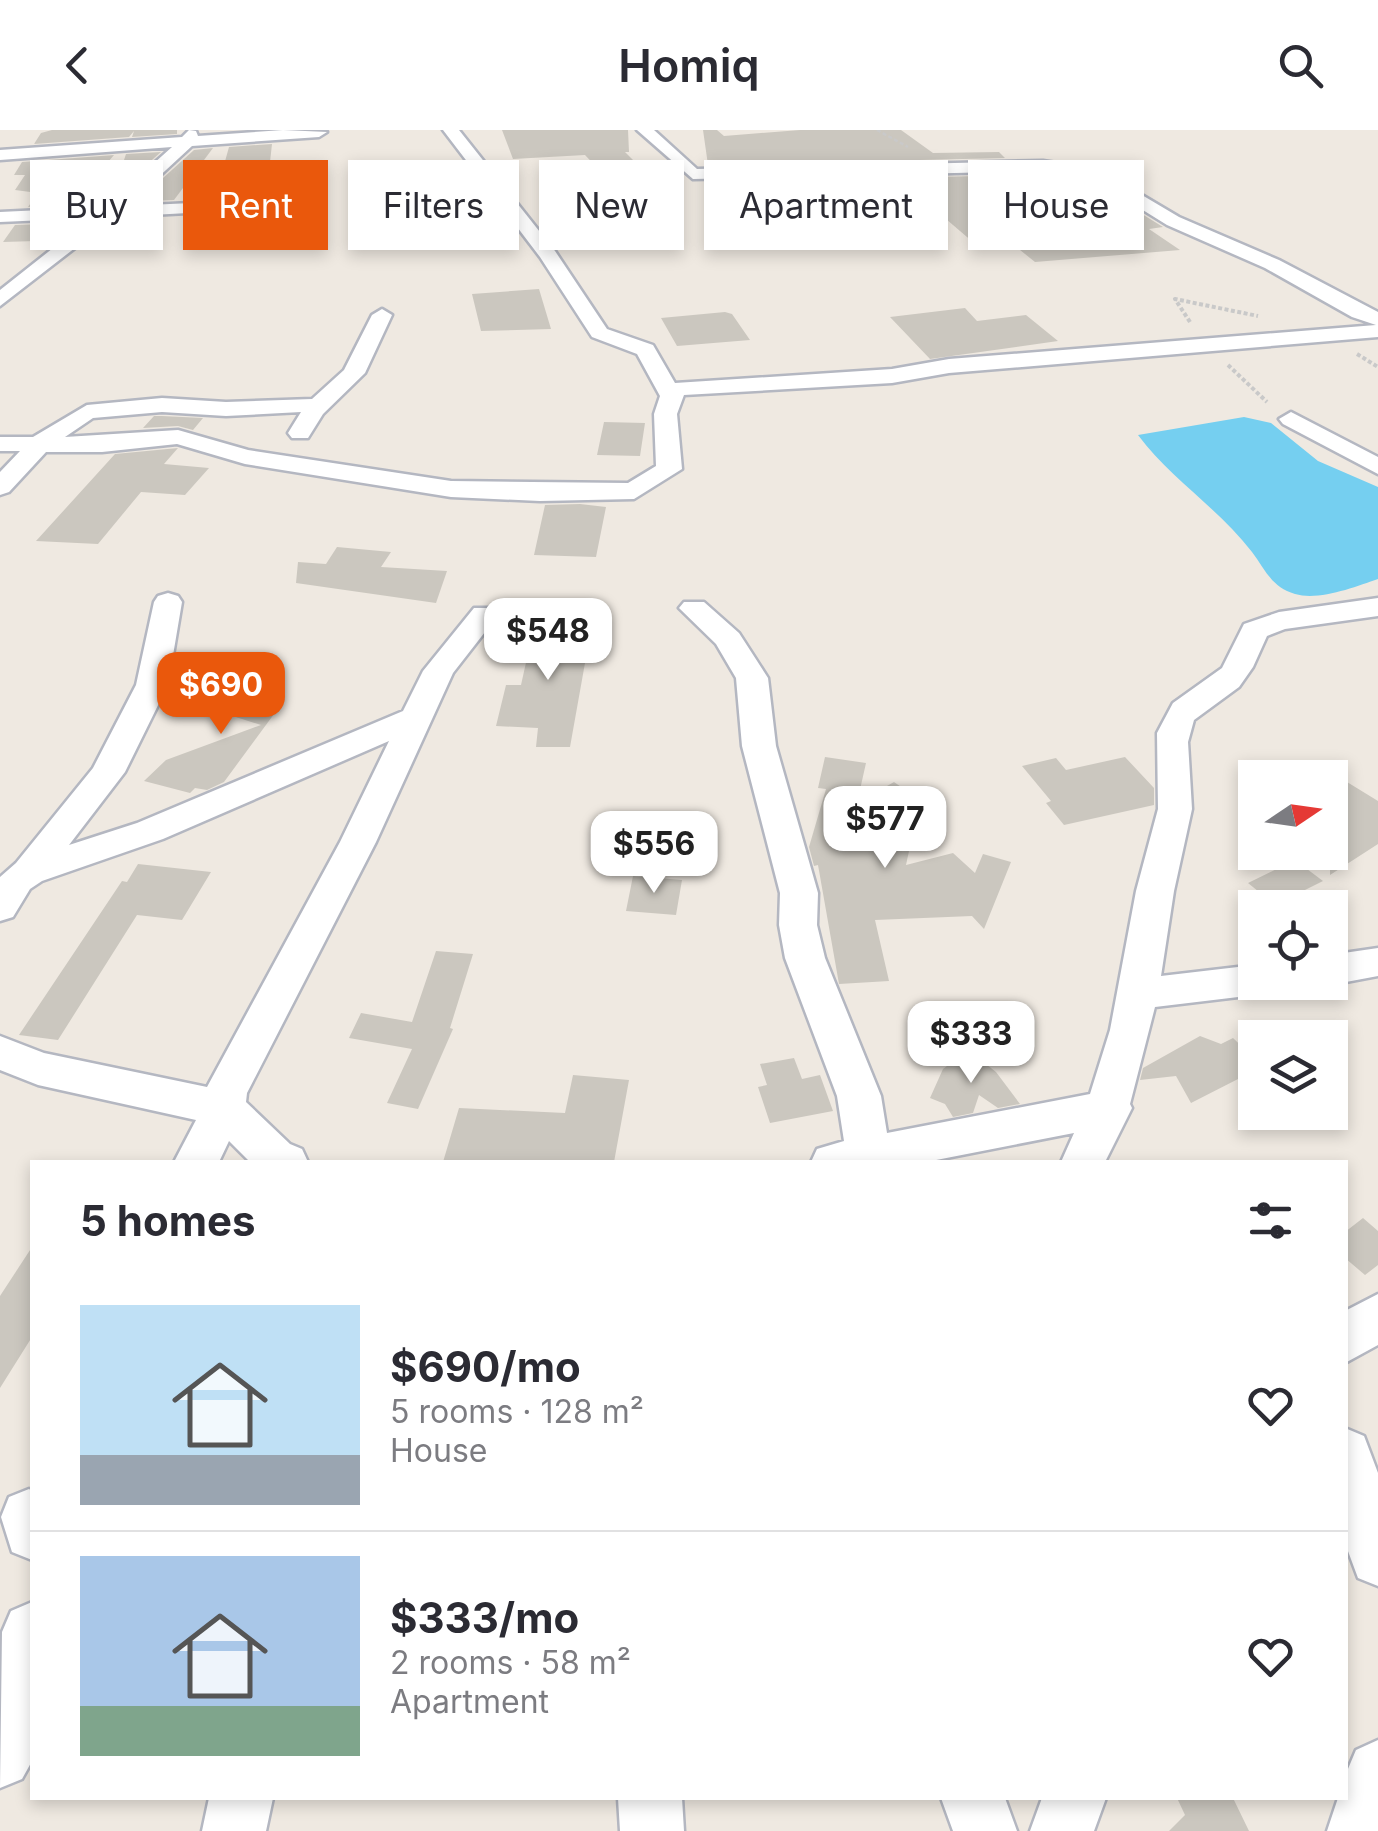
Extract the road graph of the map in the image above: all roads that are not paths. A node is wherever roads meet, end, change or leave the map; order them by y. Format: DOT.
graph roads {
  1 [pos="451,130"];
  2 [pos="645,130"];
  3 [pos="319,132"];
  4 [pos="190,136"];
  5 [pos="0,155"];
  6 [pos="163,162"];
  7 [pos="30,215"];
  8 [pos="0,217"];
  9 [pos="62,250"];
  10 [pos="56,276"];
  11 [pos="26,279"];
  12 [pos="0,281"];
  13 [pos="0,300"];
  14 [pos="382,315"];
  15 [pos="1369,316"];
  16 [pos="1378,331"];
  17 [pos="670,394"];
  18 [pos="309,404"];
  19 [pos="1290,419"];
  20 [pos="42,442"];
  21 [pos="0,444"];
  22 [pos="282,462"];
  23 [pos="1378,467"];
  24 [pos="4,473"];
  25 [pos="168,602"];
  26 [pos="1378,606"];
  27 [pos="694,608"];
  28 [pos="484,614"];
  29 [pos="416,718"];
  30 [pos="29,872"];
  31 [pos="0,908"];
  32 [pos="1378,962"];
  33 [pos="1348,967"];
  34 [pos="1238,982"];
  35 [pos="1140,994"];
  36 [pos="0,1052"];
  37 [pos="224,1108"];
  38 [pos="1110,1108"];
  39 [pos="207,1158"];
  40 [pos="281,1160"];
  41 [pos="856,1160"];
  42 [pos="1083,1160"];
  43 [pos="1378,1317"];
  44 [pos="1348,1337"];
  45 [pos="1348,1464"];
  46 [pos="1378,1558"];
  47 [pos="30,1647"];
  48 [pos="0,1757"];
  49 [pos="1378,1772"];
  50 [pos="241,1800"];
  51 [pos="650,1800"];
  52 [pos="974,1800"];
  53 [pos="1073,1800"];
  54 [pos="234,1831"];
  55 [pos="652,1831"];
  56 [pos="985,1831"];
  57 [pos="1062,1831"];
  58 [pos="1359,1831"];
  1 -- 17 [label="street"];
  2 -- 15 [label="street"];
  3 -- 4 [label="street"];
  4 -- 5 [label="street"];
  4 -- 6 [label="street"];
  7 -- 8 [label="street"];
  9 -- 11 [label="street"];
  10 -- 11 [label="street"];
  11 -- 12 [label="street"];
  11 -- 13 [label="street"];
  14 -- 22 [label="street"];
  15 -- 16 [label="street"];
  16 -- 17 [label="street"];
  17 -- 22 [label="street"];
  18 -- 20 [label="street"];
  19 -- 23 [label="street"];
  20 -- 21 [label="street"];
  20 -- 22 [label="street"];
  20 -- 24 [label="street"];
  25 -- 30 [label="street"];
  26 -- 35 [label="street"];
  27 -- 41 [label="street"];
  28 -- 29 [label="street"];
  29 -- 30 [label="street"];
  29 -- 37 [label="street"];
  30 -- 31 [label="street"];
  32 -- 33 [label="street"];
  34 -- 35 [label="street"];
  35 -- 38 [label="street"];
  36 -- 37 [label="street"];
  37 -- 39 [label="street"];
  37 -- 40 [label="street"];
  38 -- 41 [label="street"];
  38 -- 42 [label="street"];
  43 -- 44 [label="street"];
  45 -- 46 [label="street"];
  47 -- 48 [label="street"];
  49 -- 58 [label="street"];
  50 -- 54 [label="street"];
  51 -- 55 [label="street"];
  52 -- 56 [label="street"];
  53 -- 57 [label="street"];
}
